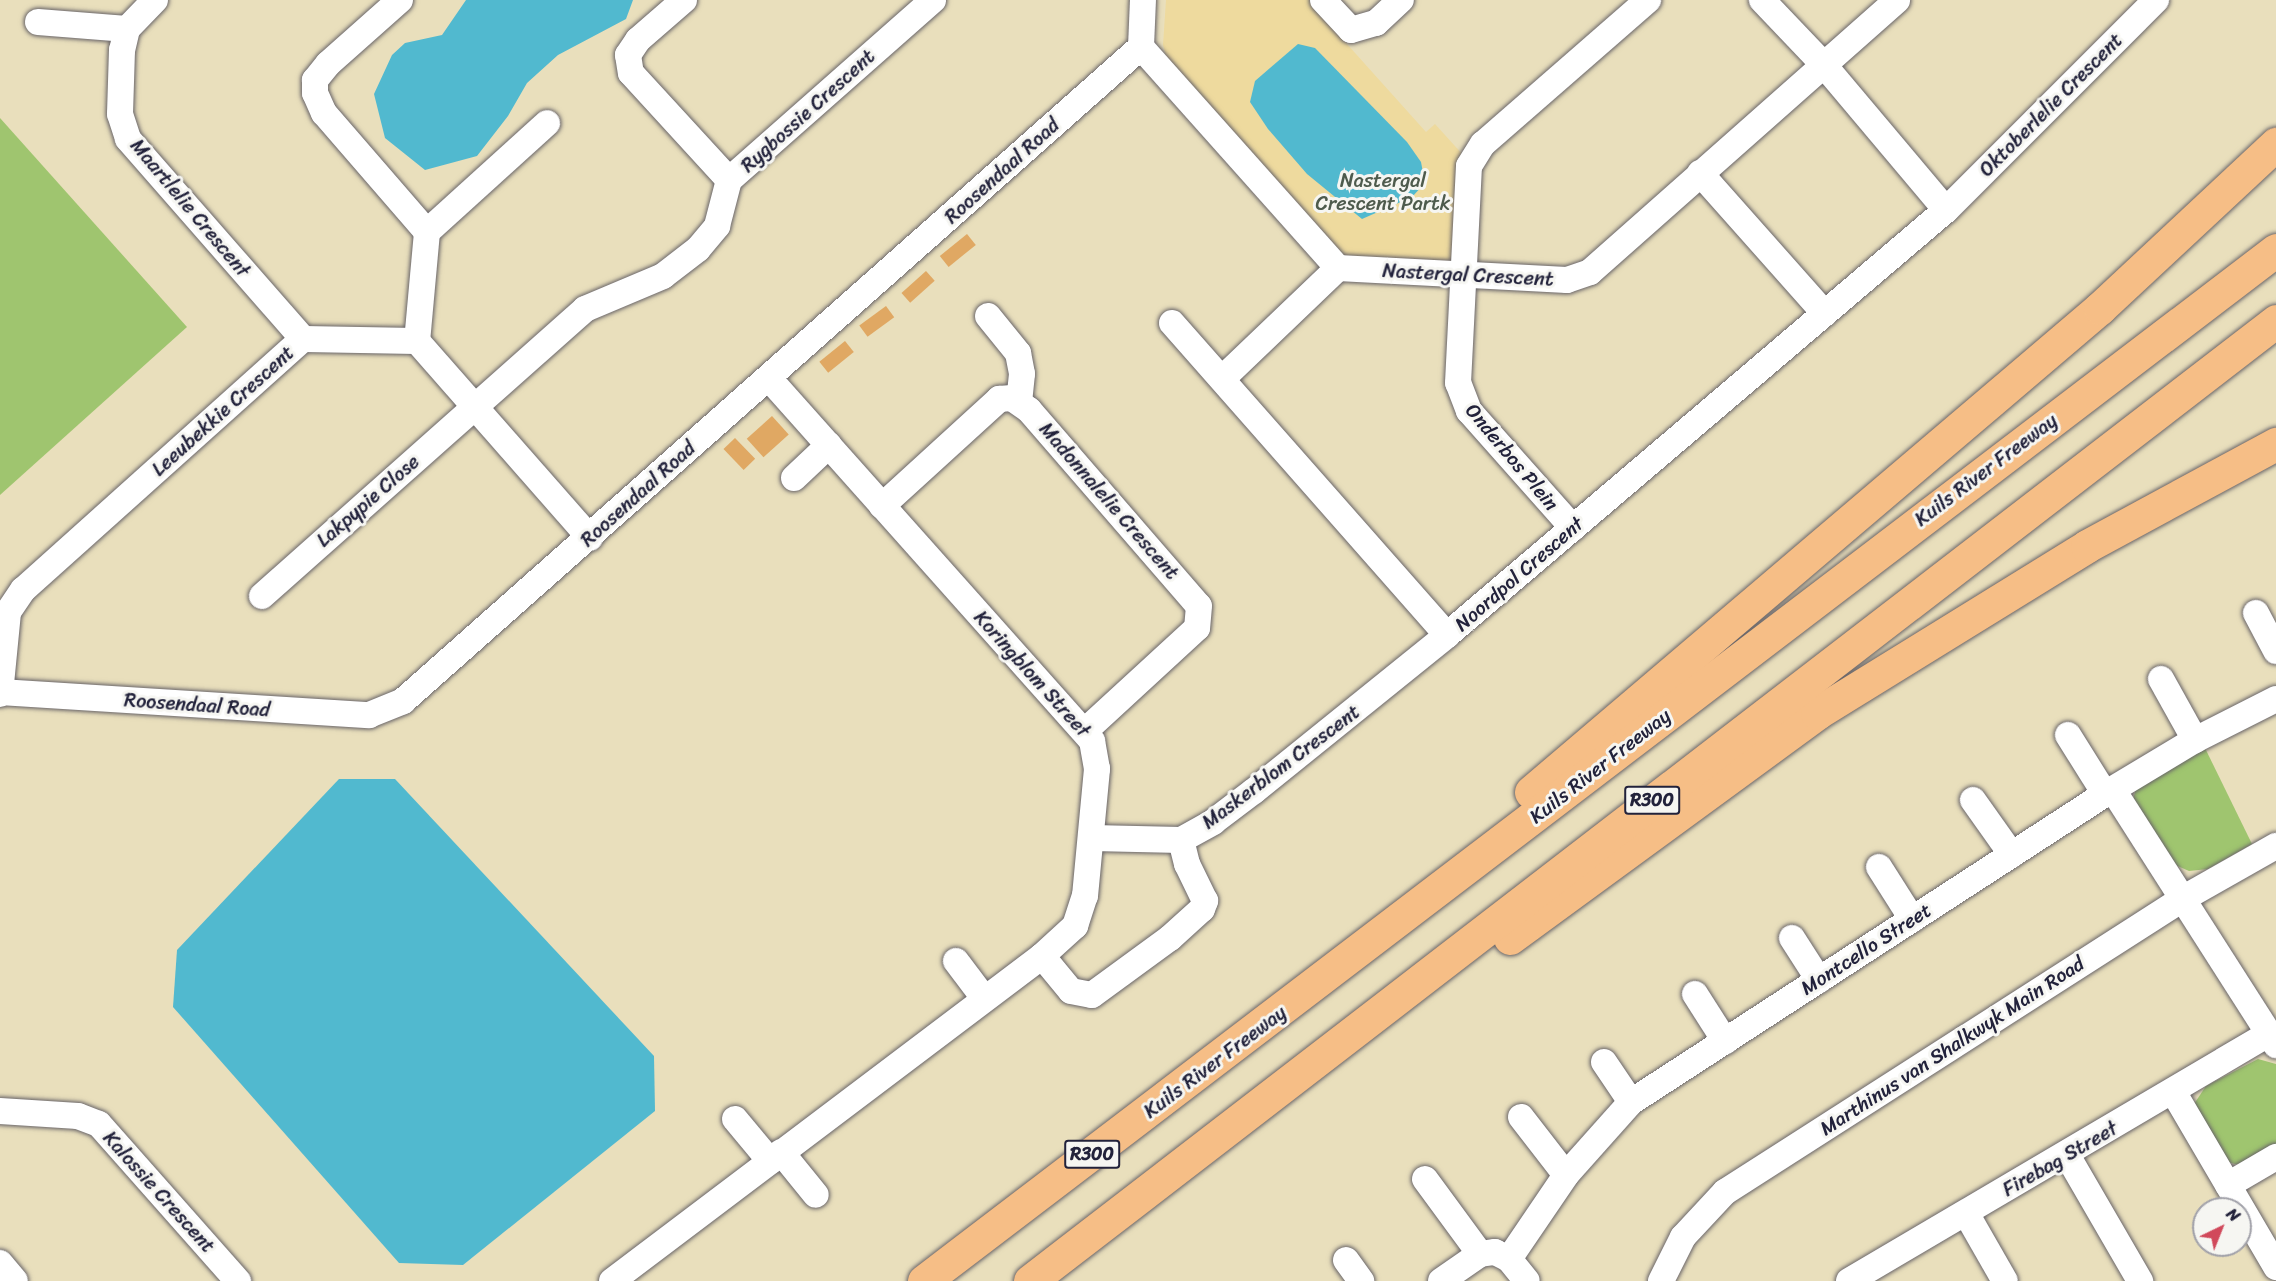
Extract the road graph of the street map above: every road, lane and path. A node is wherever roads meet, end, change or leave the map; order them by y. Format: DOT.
graph roads {
  1 [pos="154,0"];
  2 [pos="400,0"];
  3 [pos="684,0"];
  4 [pos="933,0"];
  5 [pos="1143,0"];
  6 [pos="1323,0"];
  7 [pos="1401,0"];
  8 [pos="1648,0"];
  9 [pos="1762,0"];
  10 [pos="1897,0"];
  11 [pos="2156,0"];
  12 [pos="38,22"];
  13 [pos="127,29"];
  14 [pos="1141,47"];
  15 [pos="1824,65"];
  16 [pos="547,123"];
  17 [pos="2276,144"];
  18 [pos="1700,173"];
  19 [pos="729,180"];
  20 [pos="1946,210"];
  21 [pos="426,232"];
  22 [pos="2276,250"];
  23 [pos="1338,268"];
  24 [pos="1461,275"];
  25 [pos="1861,283"];
  26 [pos="1825,314"];
  27 [pos="988,316"];
  28 [pos="2276,321"];
  29 [pos="1172,323"];
  30 [pos="303,339"];
  31 [pos="417,341"];
  32 [pos="769,378"];
  33 [pos="1223,378"];
  34 [pos="1019,402"];
  35 [pos="475,408"];
  36 [pos="2276,444"];
  37 [pos="829,446"];
  38 [pos="795,478"];
  39 [pos="882,506"];
  40 [pos="1573,528"];
  41 [pos="590,538"];
  42 [pos="262,596"];
  43 [pos="2256,613"];
  44 [pos="1448,635"];
  45 [pos="2276,651"];
  46 [pos="2161,679"];
  47 [pos="0,693"];
  48 [pos="2276,699"];
  49 [pos="1085,731"];
  50 [pos="2068,735"];
  51 [pos="2195,740"];
  52 [pos="2109,792"];
  53 [pos="1973,800"];
  54 [pos="1092,838"];
  55 [pos="1181,840"];
  56 [pos="2276,846"];
  57 [pos="2012,855"];
  58 [pos="1879,867"];
  59 [pos="2184,898"];
  60 [pos="1912,919"];
  61 [pos="1792,938"];
  62 [pos="1042,957"];
  63 [pos="956,962"];
  64 [pos="1819,980"];
  65 [pos="1695,994"];
  66 [pos="984,998"];
  67 [pos="1260,1027"];
  68 [pos="1344,1038"];
  69 [pos="2272,1039"];
  70 [pos="1725,1041"];
  71 [pos="1604,1062"];
  72 [pos="2174,1093"];
  73 [pos="1631,1102"];
  74 [pos="0,1111"];
  75 [pos="1521,1117"];
  76 [pos="735,1119"];
  77 [pos="2067,1155"];
  78 [pos="776,1157"];
  79 [pos="2276,1158"];
  80 [pos="1566,1175"];
  81 [pos="1425,1179"];
  82 [pos="2228,1185"];
  83 [pos="816,1195"];
  84 [pos="1966,1213"];
  85 [pos="1480,1254"];
  86 [pos="1509,1259"];
  87 [pos="1346,1260"];
  88 [pos="0,1263"];
  89 [pos="2276,1267"];
  90 [pos="1858,1279"];
  91 [pos="15,1281"];
  92 [pos="238,1281"];
  93 [pos="612,1281"];
  94 [pos="924,1281"];
  95 [pos="1030,1281"];
  96 [pos="1361,1281"];
  97 [pos="1441,1281"];
  98 [pos="1527,1281"];
  99 [pos="1660,1281"];
  100 [pos="2005,1281"];
  101 [pos="2140,1281"];
  1 -- 13 [label="street"];
  2 -- 21 [label="street"];
  3 -- 19 [label="street, Rygbossie Crescent"];
  4 -- 19 [label="street, Rygbossie Crescent"];
  5 -- 14 [label="street"];
  6 -- 7 [label="street"];
  8 -- 24 [label="street, Onderbos Plein"];
  9 -- 15 [label="street"];
  10 -- 15 [label="street, Nastergal Crescent"];
  11 -- 20 [label="street, Oktoberlelie Crescent"];
  12 -- 13 [label="street"];
  13 -- 30 [label="street, Maartlelie Crescent"];
  14 -- 23 [label="street"];
  14 -- 32 [label="street, Roosendaal Road"];
  15 -- 18 [label="street, Nastergal Crescent"];
  15 -- 20 [label="street"];
  16 -- 21 [label="street"];
  17 -- 67 [label="highway"];
  18 -- 24 [label="street, Nastergal Crescent"];
  18 -- 26 [label="street"];
  19 -- 35 [label="street, Lakpypie Close"];
  20 -- 25 [label="street, Oktoberlelie Crescent"];
  21 -- 31 [label="street"];
  22 -- 67 [label="highway, Kuils River Freeway / R300"];
  23 -- 24 [label="street, Nastergal Crescent"];
  23 -- 33 [label="street"];
  24 -- 40 [label="street, Onderbos Plein"];
  25 -- 26 [label="street, Noordpol Crescent"];
  26 -- 40 [label="street, Noordpol Crescent"];
  27 -- 34 [label="street"];
  28 -- 68 [label="highway, R300"];
  29 -- 33 [label="street, Noordpol Crescent"];
  30 -- 31 [label="street, Leeubekkie Crescent"];
  30 -- 47 [label="street, Leeubekkie Crescent"];
  31 -- 35 [label="street"];
  32 -- 37 [label="street, Koringblom Street"];
  32 -- 41 [label="street, Roosendaal Road"];
  33 -- 44 [label="street, Noordpol Crescent"];
  34 -- 39 [label="street"];
  34 -- 49 [label="street, Madonnalelie Crescent"];
  35 -- 41 [label="street"];
  35 -- 42 [label="street, Lakpypie Close"];
  36 -- 68 [label="highway"];
  37 -- 38 [label="street"];
  37 -- 39 [label="street, Koringblom Street"];
  39 -- 49 [label="street, Koringblom Street"];
  40 -- 44 [label="street, Noordpol Crescent"];
  41 -- 47 [label="street, Roosendaal Road"];
  43 -- 45 [label="street"];
  44 -- 55 [label="street, Maskerblom Crescent"];
  46 -- 51 [label="street"];
  48 -- 51 [label="street, Montcello Street"];
  49 -- 54 [label="street, Koringblom Street"];
  50 -- 52 [label="street"];
  51 -- 52 [label="street, Montcello Street"];
  52 -- 57 [label="street, Montcello Street"];
  52 -- 59 [label="street"];
  53 -- 57 [label="street"];
  54 -- 55 [label="street, Maskerblom Crescent"];
  54 -- 62 [label="street, Koringblom Street"];
  55 -- 62 [label="street"];
  56 -- 59 [label="street, Marthinus van Shalkwyk Main Road"];
  57 -- 60 [label="street, Montcello Street"];
  58 -- 60 [label="street"];
  59 -- 69 [label="street"];
  59 -- 99 [label="street, Marthinus van Shalkwyk Main Road"];
  60 -- 64 [label="street, Montcello Street"];
  61 -- 64 [label="street"];
  62 -- 66 [label="street, Koringblom Street"];
  63 -- 66 [label="street"];
  64 -- 70 [label="street, Montcello Street"];
  65 -- 70 [label="street"];
  66 -- 78 [label="street, Koringblom Street"];
  67 -- 94 [label="highway, Kuils River Freeway / R300"];
  68 -- 95 [label="highway, R300"];
  69 -- 72 [label="street, Firebag Street"];
  70 -- 73 [label="street, Montcello Street"];
  71 -- 73 [label="street"];
  72 -- 77 [label="street, Firebag Street"];
  72 -- 82 [label="street"];
  73 -- 80 [label="street, Montcello Street"];
  74 -- 92 [label="street, Kalossie Crescent"];
  75 -- 80 [label="street"];
  76 -- 78 [label="street"];
  77 -- 84 [label="street, Firebag Street"];
  77 -- 101 [label="street"];
  78 -- 83 [label="street"];
  78 -- 93 [label="street, Koringblom Street"];
  79 -- 82 [label="street"];
  80 -- 86 [label="street, Montcello Street"];
  81 -- 85 [label="street"];
  82 -- 89 [label="street"];
  84 -- 90 [label="street, Firebag Street"];
  84 -- 100 [label="street"];
  85 -- 86 [label="street"];
  85 -- 97 [label="street"];
  86 -- 98 [label="street"];
  87 -- 96 [label="street"];
  88 -- 91 [label="street"];
}
